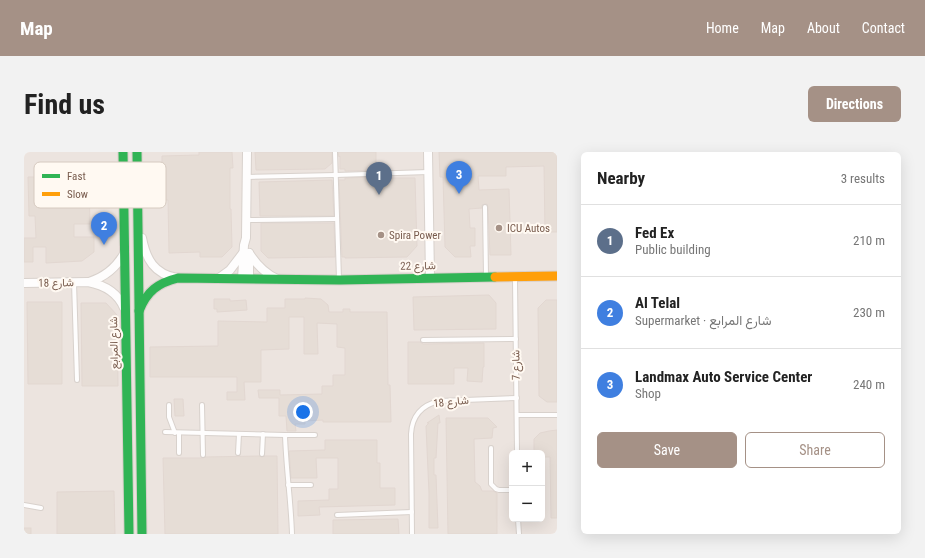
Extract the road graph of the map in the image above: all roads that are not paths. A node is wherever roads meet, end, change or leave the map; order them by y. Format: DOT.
graph roads {
  1 [pos="123,152"];
  2 [pos="137,152"];
  3 [pos="247,152"];
  4 [pos="335,152"];
  5 [pos="428,152"];
  6 [pos="123,162"];
  7 [pos="137,162"];
  8 [pos="428,172"];
  9 [pos="336,175"];
  10 [pos="246,177"];
  11 [pos="485,207"];
  12 [pos="124,208"];
  13 [pos="138,208"];
  14 [pos="138,217"];
  15 [pos="337,219"];
  16 [pos="246,220"];
  17 [pos="125,251"];
  18 [pos="246,253"];
  19 [pos="515,276"];
  20 [pos="557,276"];
  21 [pos="486,277"];
  22 [pos="178,278"];
  23 [pos="219,278"];
  24 [pos="430,278"];
  25 [pos="245,279"];
  26 [pos="280,280"];
  27 [pos="340,280"];
  28 [pos="74,282"];
  29 [pos="88,282"];
  30 [pos="24,283"];
  31 [pos="139,311"];
  32 [pos="126,313"];
  33 [pos="516,339"];
  34 [pos="423,340"];
  35 [pos="77,380"];
  36 [pos="517,398"];
  37 [pos="168,405"];
  38 [pos="202,405"];
  39 [pos="517,415"];
  40 [pos="557,415"];
  41 [pos="165,432"];
  42 [pos="177,433"];
  43 [pos="202,433"];
  44 [pos="239,434"];
  45 [pos="263,434"];
  46 [pos="285,435"];
  47 [pos="315,435"];
  48 [pos="491,448"];
  49 [pos="518,450"];
  50 [pos="179,453"];
  51 [pos="238,453"];
  52 [pos="262,454"];
  53 [pos="203,455"];
  54 [pos="288,485"];
  55 [pos="311,485"];
  56 [pos="509,490"];
  57 [pos="24,505"];
  58 [pos="41,508"];
  59 [pos="412,512"];
  60 [pos="337,515"];
  61 [pos="518,522"];
  62 [pos="129,534"];
  63 [pos="142,534"];
  64 [pos="292,534"];
  65 [pos="412,534"];
  66 [pos="519,534"];
  1 -- 6 [label="main road, شارع المرابع"];
  2 -- 7 [label="main road"];
  3 -- 10 [label="street"];
  4 -- 9 [label="lane"];
  5 -- 8 [label="street"];
  8 -- 9 [label="lane"];
  8 -- 24 [label="street"];
  9 -- 10 [label="lane"];
  9 -- 15 [label="lane"];
  10 -- 16 [label="street"];
  11 -- 21 [label="lane"];
  12 -- 17 [label="main road, شارع المرابع"];
  13 -- 14 [label="main road"];
  14 -- 22 [label="street, شارع 22"];
  14 -- 31 [label="main road"];
  15 -- 16 [label="lane"];
  15 -- 27 [label="lane"];
  16 -- 18 [label="street"];
  17 -- 29 [label="street, شارع 18"];
  17 -- 32 [label="main road, شارع المرابع"];
  18 -- 23 [label="street"];
  18 -- 25 [label="street"];
  18 -- 26 [label="street, شارع 22"];
  19 -- 20 [label="main road, شارع 22"];
  19 -- 21 [label="main road, شارع 22"];
  19 -- 33 [label="lane, شارع 7"];
  21 -- 24 [label="main road, شارع 22"];
  22 -- 23 [label="main road, شارع 22"];
  22 -- 31 [label="main road, شارع 22"];
  23 -- 25 [label="main road, شارع 22"];
  24 -- 27 [label="main road, شارع 22"];
  25 -- 26 [label="main road, شارع 22"];
  26 -- 27 [label="main road, شارع 22"];
  28 -- 29 [label="street, شارع 18"];
  28 -- 30 [label="street, شارع 18"];
  28 -- 35 [label="lane"];
  29 -- 32 [label="street, شارع 18"];
  31 -- 63 [label="main road"];
  32 -- 62 [label="main road, شارع المرابع"];
  33 -- 34 [label="lane"];
  33 -- 36 [label="lane, شارع 7"];
  36 -- 39 [label="lane, شارع 7"];
  36 -- 59 [label="lane, شارع 18"];
  37 -- 42 [label="lane"];
  38 -- 43 [label="lane"];
  39 -- 40 [label="lane"];
  39 -- 49 [label="lane, شارع 7"];
  41 -- 42 [label="lane"];
  42 -- 43 [label="lane"];
  42 -- 50 [label="lane"];
  43 -- 44 [label="lane"];
  43 -- 53 [label="lane"];
  44 -- 45 [label="lane"];
  44 -- 51 [label="lane"];
  45 -- 46 [label="lane"];
  45 -- 52 [label="lane"];
  46 -- 47 [label="lane"];
  46 -- 54 [label="lane"];
  48 -- 56 [label="lane"];
  54 -- 55 [label="lane"];
  54 -- 64 [label="lane"];
  57 -- 58 [label="lane"];
  59 -- 60 [label="lane"];
  59 -- 65 [label="lane, شارع 18"];
  61 -- 66 [label="lane"];
}
